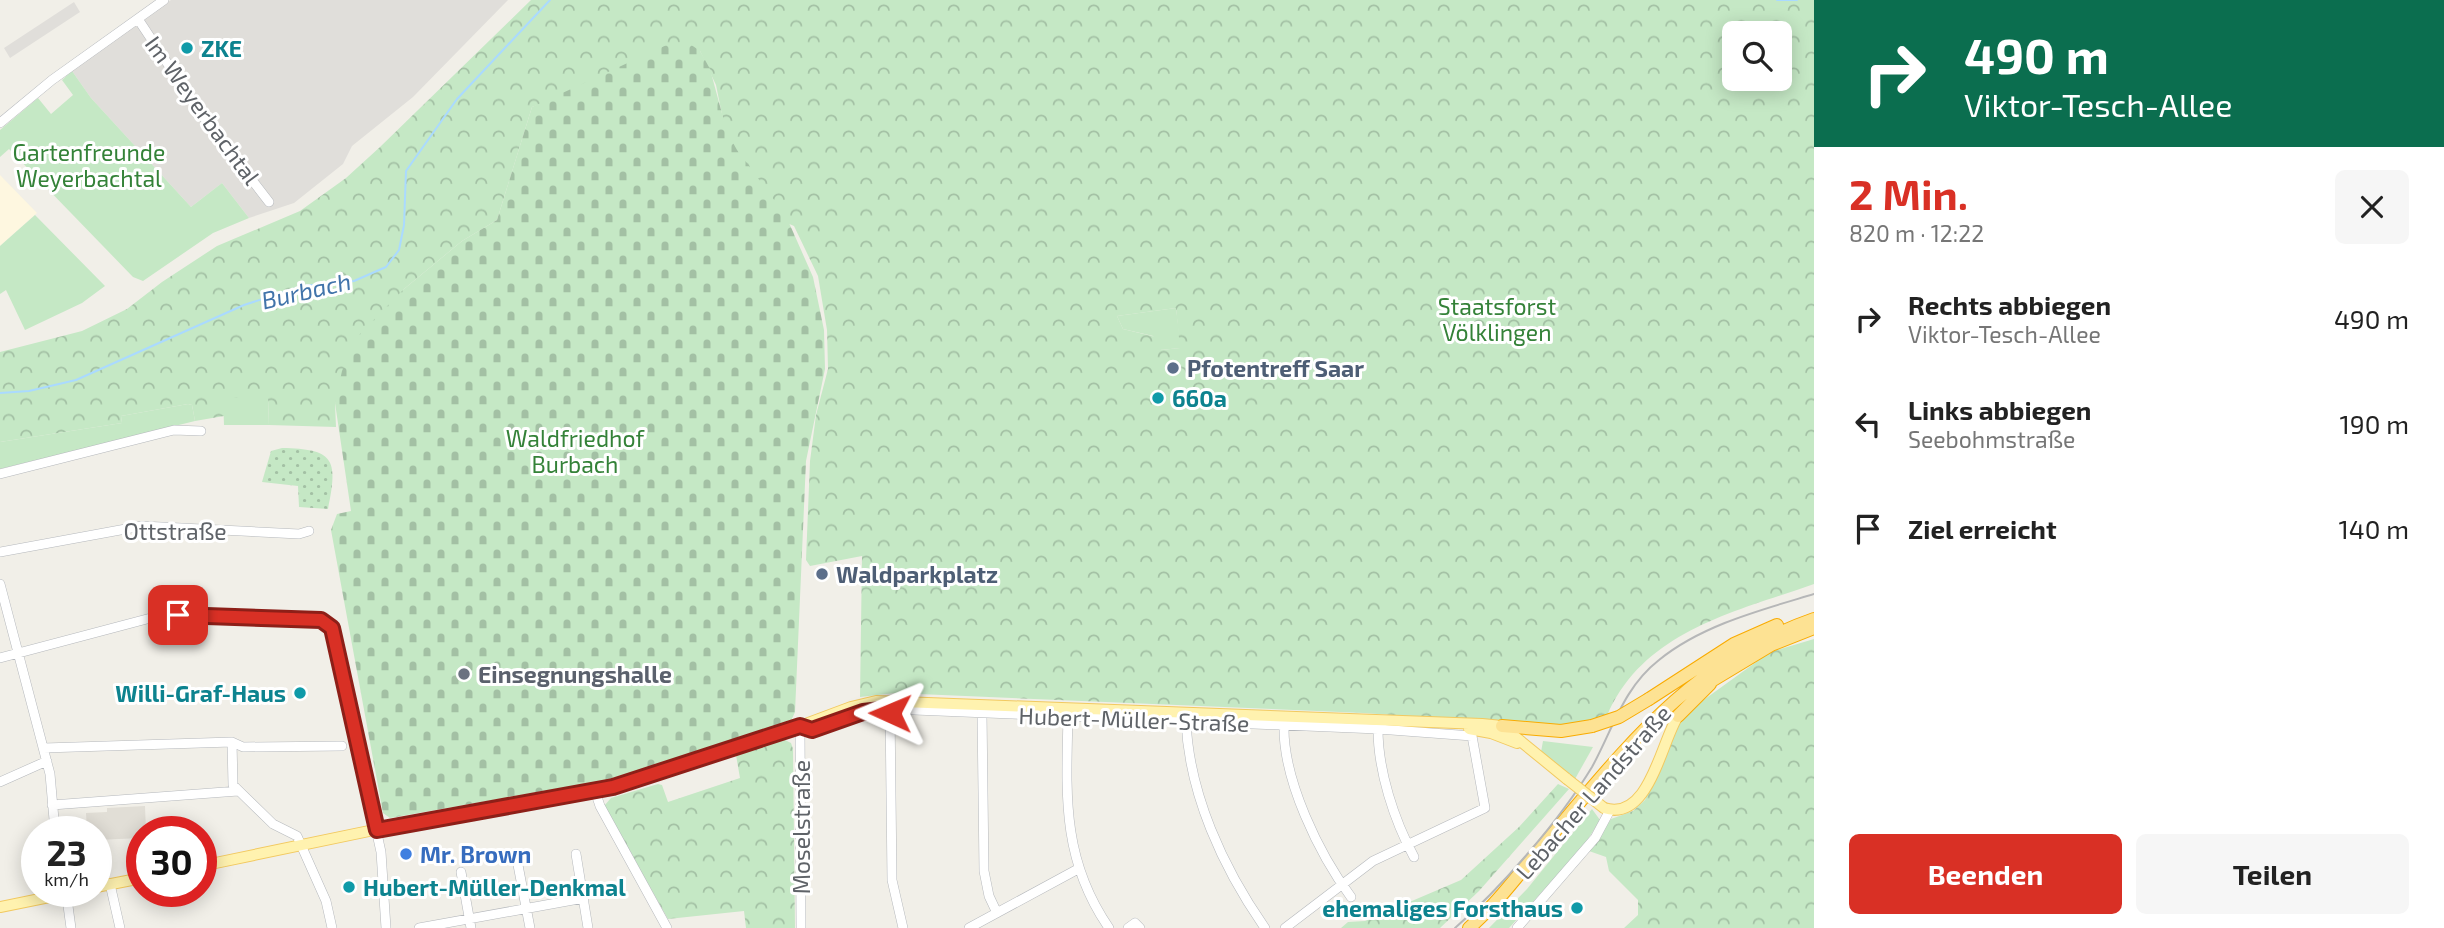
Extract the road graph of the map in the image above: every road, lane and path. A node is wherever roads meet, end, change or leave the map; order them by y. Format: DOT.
graph roads {
  1 [pos="164,0"];
  2 [pos="138,19"];
  3 [pos="0,123"];
  4 [pos="269,202"];
  5 [pos="201,431"];
  6 [pos="0,474"];
  7 [pos="309,531"];
  8 [pos="0,552"];
  9 [pos="0,584"];
  10 [pos="1814,614"];
  11 [pos="1814,619"];
  12 [pos="1814,628"];
  13 [pos="19,652"];
  14 [pos="0,658"];
  15 [pos="1713,680"];
  16 [pos="890,709"];
  17 [pos="982,713"];
  18 [pos="1678,716"];
  19 [pos="1068,717"];
  20 [pos="1186,721"];
  21 [pos="1417,722"];
  22 [pos="800,726"];
  23 [pos="1284,726"];
  24 [pos="1502,726"];
  25 [pos="1378,729"];
  26 [pos="1472,733"];
  27 [pos="232,742"];
  28 [pos="342,746"];
  29 [pos="44,748"];
  30 [pos="1535,754"];
  31 [pos="47,761"];
  32 [pos="0,782"];
  33 [pos="238,791"];
  34 [pos="595,791"];
  35 [pos="52,805"];
  36 [pos="1607,809"];
  37 [pos="53,816"];
  38 [pos="377,830"];
  39 [pos="1406,843"];
  40 [pos="301,846"];
  41 [pos="576,854"];
  42 [pos="1414,857"];
  43 [pos="217,863"];
  44 [pos="518,865"];
  45 [pos="1078,869"];
  46 [pos="461,872"];
  47 [pos="1341,884"];
  48 [pos="112,893"];
  49 [pos="1351,897"];
  50 [pos="584,898"];
  51 [pos="21,902"];
  52 [pos="0,907"];
  53 [pos="68,907"];
  54 [pos="526,909"];
  55 [pos="998,913"];
  56 [pos="470,924"];
  57 [pos="71,928"];
  58 [pos="120,928"];
  59 [pos="332,928"];
  60 [pos="386,928"];
  61 [pos="419,928"];
  62 [pos="530,928"];
  63 [pos="589,928"];
  64 [pos="667,928"];
  65 [pos="801,928"];
  66 [pos="903,928"];
  67 [pos="969,928"];
  68 [pos="1109,928"];
  69 [pos="1128,928"];
  70 [pos="1140,928"];
  71 [pos="1265,928"];
  72 [pos="1285,928"];
  73 [pos="1469,928"];
  74 [pos="1481,928"];
  75 [pos="1517,928"];
  1 -- 2 [label="street, Im Weyerbachtal"];
  2 -- 3 [label="street, Im Weyerbachtal"];
  2 -- 4 [label="street, Im Weyerbachtal"];
  5 -- 6 [label="street"];
  7 -- 8 [label="street, Ottstraße"];
  9 -- 13 [label="street"];
  10 -- 24 [label="highway, bridge"];
  11 -- 73 [label="highway, Lebacher Landstraße"];
  12 -- 15 [label="highway"];
  13 -- 14 [label="street"];
  13 -- 29 [label="street"];
  13 -- 38 [label="street"];
  15 -- 18 [label="highway"];
  15 -- 74 [label="highway, Lebacher Landstraße"];
  16 -- 17 [label="street, Hubert-Müller-Straße"];
  16 -- 22 [label="street, Hubert-Müller-Straße"];
  16 -- 66 [label="street"];
  17 -- 19 [label="street, Hubert-Müller-Straße"];
  17 -- 55 [label="street"];
  18 -- 36 [label="main road"];
  19 -- 20 [label="street, Hubert-Müller-Straße"];
  19 -- 45 [label="street"];
  20 -- 23 [label="street, Hubert-Müller-Straße"];
  20 -- 71 [label="street"];
  21 -- 22 [label="main road, Hubert-Müller-Straße"];
  21 -- 24 [label="main road, Hubert-Müller-Straße"];
  21 -- 26 [label="main road, Hubert-Müller-Straße"];
  22 -- 34 [label="main road, Hubert-Müller-Straße"];
  22 -- 65 [label="street, Moselstraße"];
  23 -- 25 [label="street, Hubert-Müller-Straße"];
  23 -- 47 [label="street"];
  24 -- 30 [label="main road, Hubert-Müller-Straße"];
  25 -- 26 [label="street, Hubert-Müller-Straße"];
  25 -- 39 [label="street"];
  26 -- 30 [label="main road, Hubert-Müller-Straße"];
  26 -- 39 [label="street"];
  27 -- 28 [label="street"];
  27 -- 29 [label="street"];
  27 -- 33 [label="street"];
  29 -- 31 [label="street"];
  30 -- 36 [label="main road, Hubert-Müller-Straße, bridge"];
  31 -- 32 [label="street"];
  31 -- 35 [label="street"];
  33 -- 35 [label="street"];
  33 -- 40 [label="street"];
  34 -- 38 [label="main road, Hubert-Müller-Straße"];
  34 -- 64 [label="street"];
  35 -- 37 [label="street"];
  36 -- 75 [label="street"];
  38 -- 40 [label="main road, Hubert-Müller-Straße"];
  38 -- 60 [label="street"];
  39 -- 42 [label="street"];
  39 -- 47 [label="street"];
  40 -- 43 [label="main road, Hubert-Müller-Straße"];
  40 -- 59 [label="street"];
  41 -- 50 [label="street"];
  44 -- 54 [label="street"];
  45 -- 55 [label="street"];
  45 -- 68 [label="street"];
  46 -- 56 [label="street"];
  47 -- 49 [label="street"];
  47 -- 72 [label="street"];
  48 -- 58 [label="street"];
  50 -- 54 [label="street"];
  50 -- 63 [label="street"];
  51 -- 52 [label="main road"];
  53 -- 57 [label="street"];
  54 -- 56 [label="street"];
  54 -- 62 [label="street"];
  55 -- 67 [label="street"];
  56 -- 61 [label="street"];
  69 -- 70 [label="street"];
}
